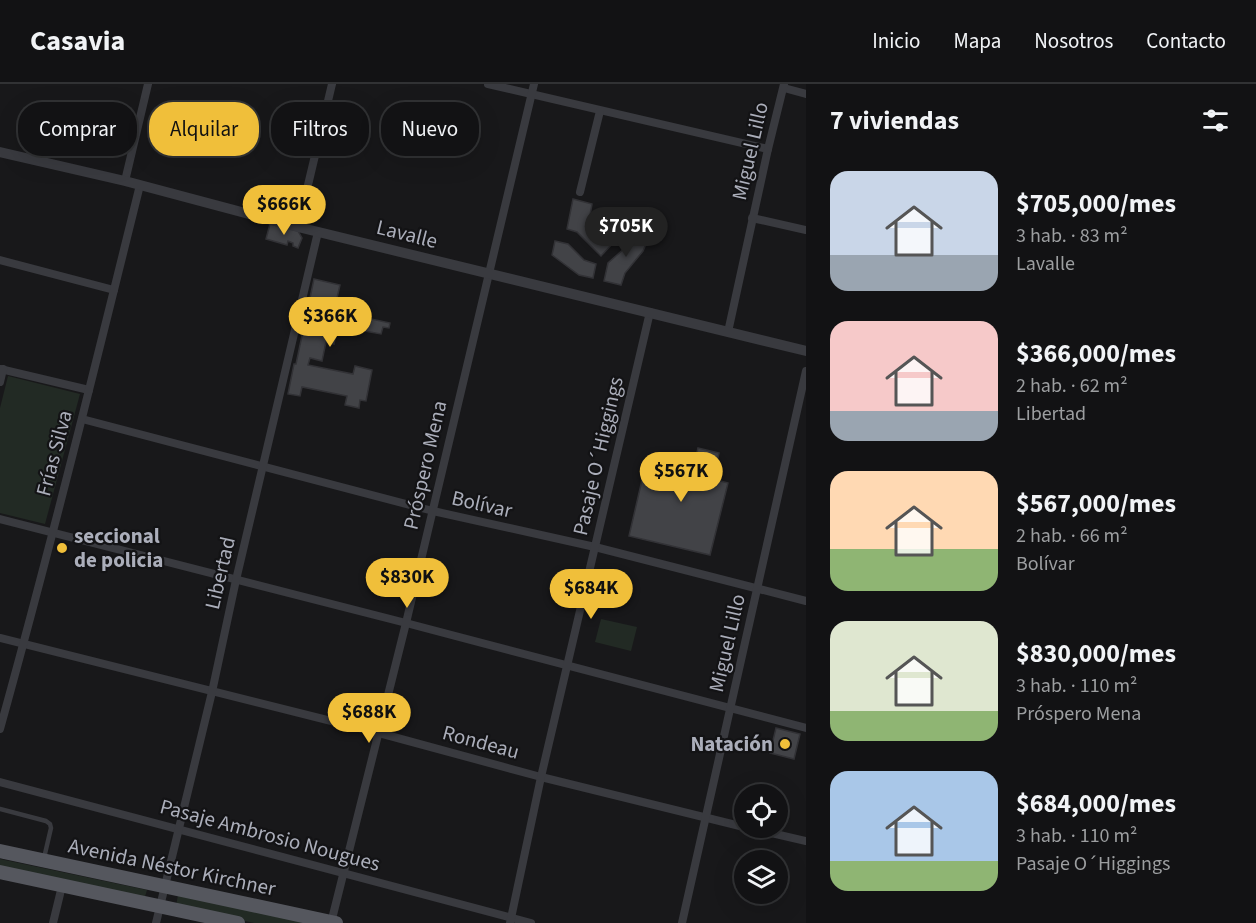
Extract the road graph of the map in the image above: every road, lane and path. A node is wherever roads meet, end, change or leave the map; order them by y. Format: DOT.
graph roads {
  1 [pos="148,84"];
  2 [pos="332,84"];
  3 [pos="488,84"];
  4 [pos="534,84"];
  5 [pos="784,86"];
  6 [pos="806,94"];
  7 [pos="531,95"];
  8 [pos="600,111"];
  9 [pos="768,149"];
  10 [pos="0,152"];
  11 [pos="126,181"];
  12 [pos="140,185"];
  13 [pos="580,192"];
  14 [pos="753,218"];
  15 [pos="298,227"];
  16 [pos="806,230"];
  17 [pos="318,232"];
  18 [pos="0,260"];
  19 [pos="488,274"];
  20 [pos="114,290"];
  21 [pos="650,312"];
  22 [pos="728,332"];
  23 [pos="806,351"];
  24 [pos="2,369"];
  25 [pos="806,370"];
  26 [pos="0,382"];
  27 [pos="89,390"];
  28 [pos="82,418"];
  29 [pos="263,465"];
  30 [pos="433,511"];
  31 [pos="0,519"];
  32 [pos="52,532"];
  33 [pos="595,547"];
  34 [pos="236,580"];
  35 [pos="758,589"];
  36 [pos="806,601"];
  37 [pos="406,623"];
  38 [pos="0,638"];
  39 [pos="24,644"];
  40 [pos="567,665"];
  41 [pos="212,692"];
  42 [pos="730,707"];
  43 [pos="806,728"];
  44 [pos="0,729"];
  45 [pos="379,734"];
  46 [pos="541,777"];
  47 [pos="0,782"];
  48 [pos="0,809"];
  49 [pos="705,818"];
  50 [pos="734,825"];
  51 [pos="179,830"];
  52 [pos="788,837"];
  53 [pos="806,841"];
  54 [pos="0,851"];
  55 [pos="43,861"];
  56 [pos="0,872"];
  57 [pos="344,873"];
  58 [pos="62,886"];
  59 [pos="165,887"];
  60 [pos="160,907"];
  61 [pos="510,920"];
  62 [pos="53,923"];
  63 [pos="156,923"];
  64 [pos="238,923"];
  65 [pos="333,923"];
  66 [pos="531,923"];
  67 [pos="682,923"];
  1 -- 11 [label="street"];
  2 -- 15 [label="street"];
  3 -- 7 [label="street"];
  4 -- 7 [label="street, Próspero Mena"];
  5 -- 6 [label="street"];
  5 -- 9 [label="street, Miguel Lillo"];
  7 -- 8 [label="street"];
  7 -- 19 [label="street, Próspero Mena"];
  8 -- 9 [label="street"];
  8 -- 13 [label="street"];
  9 -- 14 [label="street, Miguel Lillo"];
  10 -- 11 [label="street, Lavalle"];
  11 -- 12 [label="street, Lavalle"];
  12 -- 15 [label="street, Lavalle"];
  12 -- 20 [label="street, Frías Silva"];
  14 -- 16 [label="street"];
  14 -- 22 [label="street, Miguel Lillo"];
  15 -- 17 [label="street, Lavalle"];
  17 -- 19 [label="street, Lavalle"];
  17 -- 29 [label="street, Libertad"];
  18 -- 20 [label="street"];
  19 -- 21 [label="street, Lavalle"];
  19 -- 30 [label="street, Próspero Mena"];
  20 -- 27 [label="street, Frías Silva"];
  21 -- 22 [label="street, Lavalle"];
  21 -- 33 [label="street, Pasaje O´Higgings"];
  22 -- 23 [label="street, Lavalle"];
  24 -- 26 [label="street"];
  24 -- 27 [label="street"];
  25 -- 35 [label="street, Miguel Lillo"];
  27 -- 28 [label="street, Frías Silva"];
  28 -- 29 [label="street, Bolívar"];
  28 -- 32 [label="street, Frías Silva"];
  29 -- 30 [label="street, Bolívar"];
  29 -- 34 [label="street, Libertad"];
  30 -- 33 [label="street, Bolívar"];
  30 -- 37 [label="street, Próspero Mena"];
  31 -- 32 [label="street"];
  32 -- 34 [label="street"];
  32 -- 39 [label="street, Frías Silva"];
  33 -- 35 [label="street, Bolívar"];
  33 -- 40 [label="street, Pasaje O´Higgings"];
  34 -- 37 [label="street"];
  34 -- 41 [label="street, Libertad"];
  35 -- 36 [label="street, Bolívar"];
  35 -- 42 [label="street, Miguel Lillo"];
  37 -- 40 [label="street"];
  37 -- 45 [label="street, Próspero Mena"];
  38 -- 39 [label="street, Rondeau"];
  39 -- 41 [label="street, Rondeau"];
  39 -- 44 [label="street, Frías Silva"];
  40 -- 42 [label="street"];
  40 -- 46 [label="street, Pasaje O´Higgings"];
  41 -- 45 [label="street, Rondeau"];
  41 -- 51 [label="street, Libertad"];
  42 -- 43 [label="street"];
  42 -- 49 [label="street, Miguel Lillo"];
  45 -- 46 [label="street, Rondeau"];
  45 -- 57 [label="street, Próspero Mena"];
  46 -- 49 [label="street, Rondeau"];
  46 -- 61 [label="street, Pasaje O´Higgings"];
  47 -- 51 [label="street, Pasaje Ambrosio Nougues"];
  48 -- 55 [label="lane"];
  49 -- 50 [label="street, Rondeau"];
  49 -- 67 [label="street, Miguel Lillo"];
  51 -- 57 [label="street, Pasaje Ambrosio Nougues"];
  51 -- 59 [label="street, Libertad"];
  52 -- 53 [label="street"];
  54 -- 55 [label="main road, Avenida Néstor Kirchner"];
  55 -- 59 [label="main road, Avenida Néstor Kirchner"];
  56 -- 58 [label="main road, Avenida Néstor Kirchner"];
  57 -- 61 [label="street, Pasaje Ambrosio Nougues"];
  57 -- 65 [label="street, Próspero Mena"];
  58 -- 60 [label="main road, Avenida Néstor Kirchner"];
  58 -- 62 [label="street"];
  59 -- 60 [label="street, Libertad"];
  59 -- 65 [label="main road, Avenida Néstor Kirchner"];
  60 -- 63 [label="street, Libertad"];
  60 -- 64 [label="main road, Avenida Néstor Kirchner"];
  61 -- 66 [label="street, Pasaje Ambrosio Nougues"];
}
